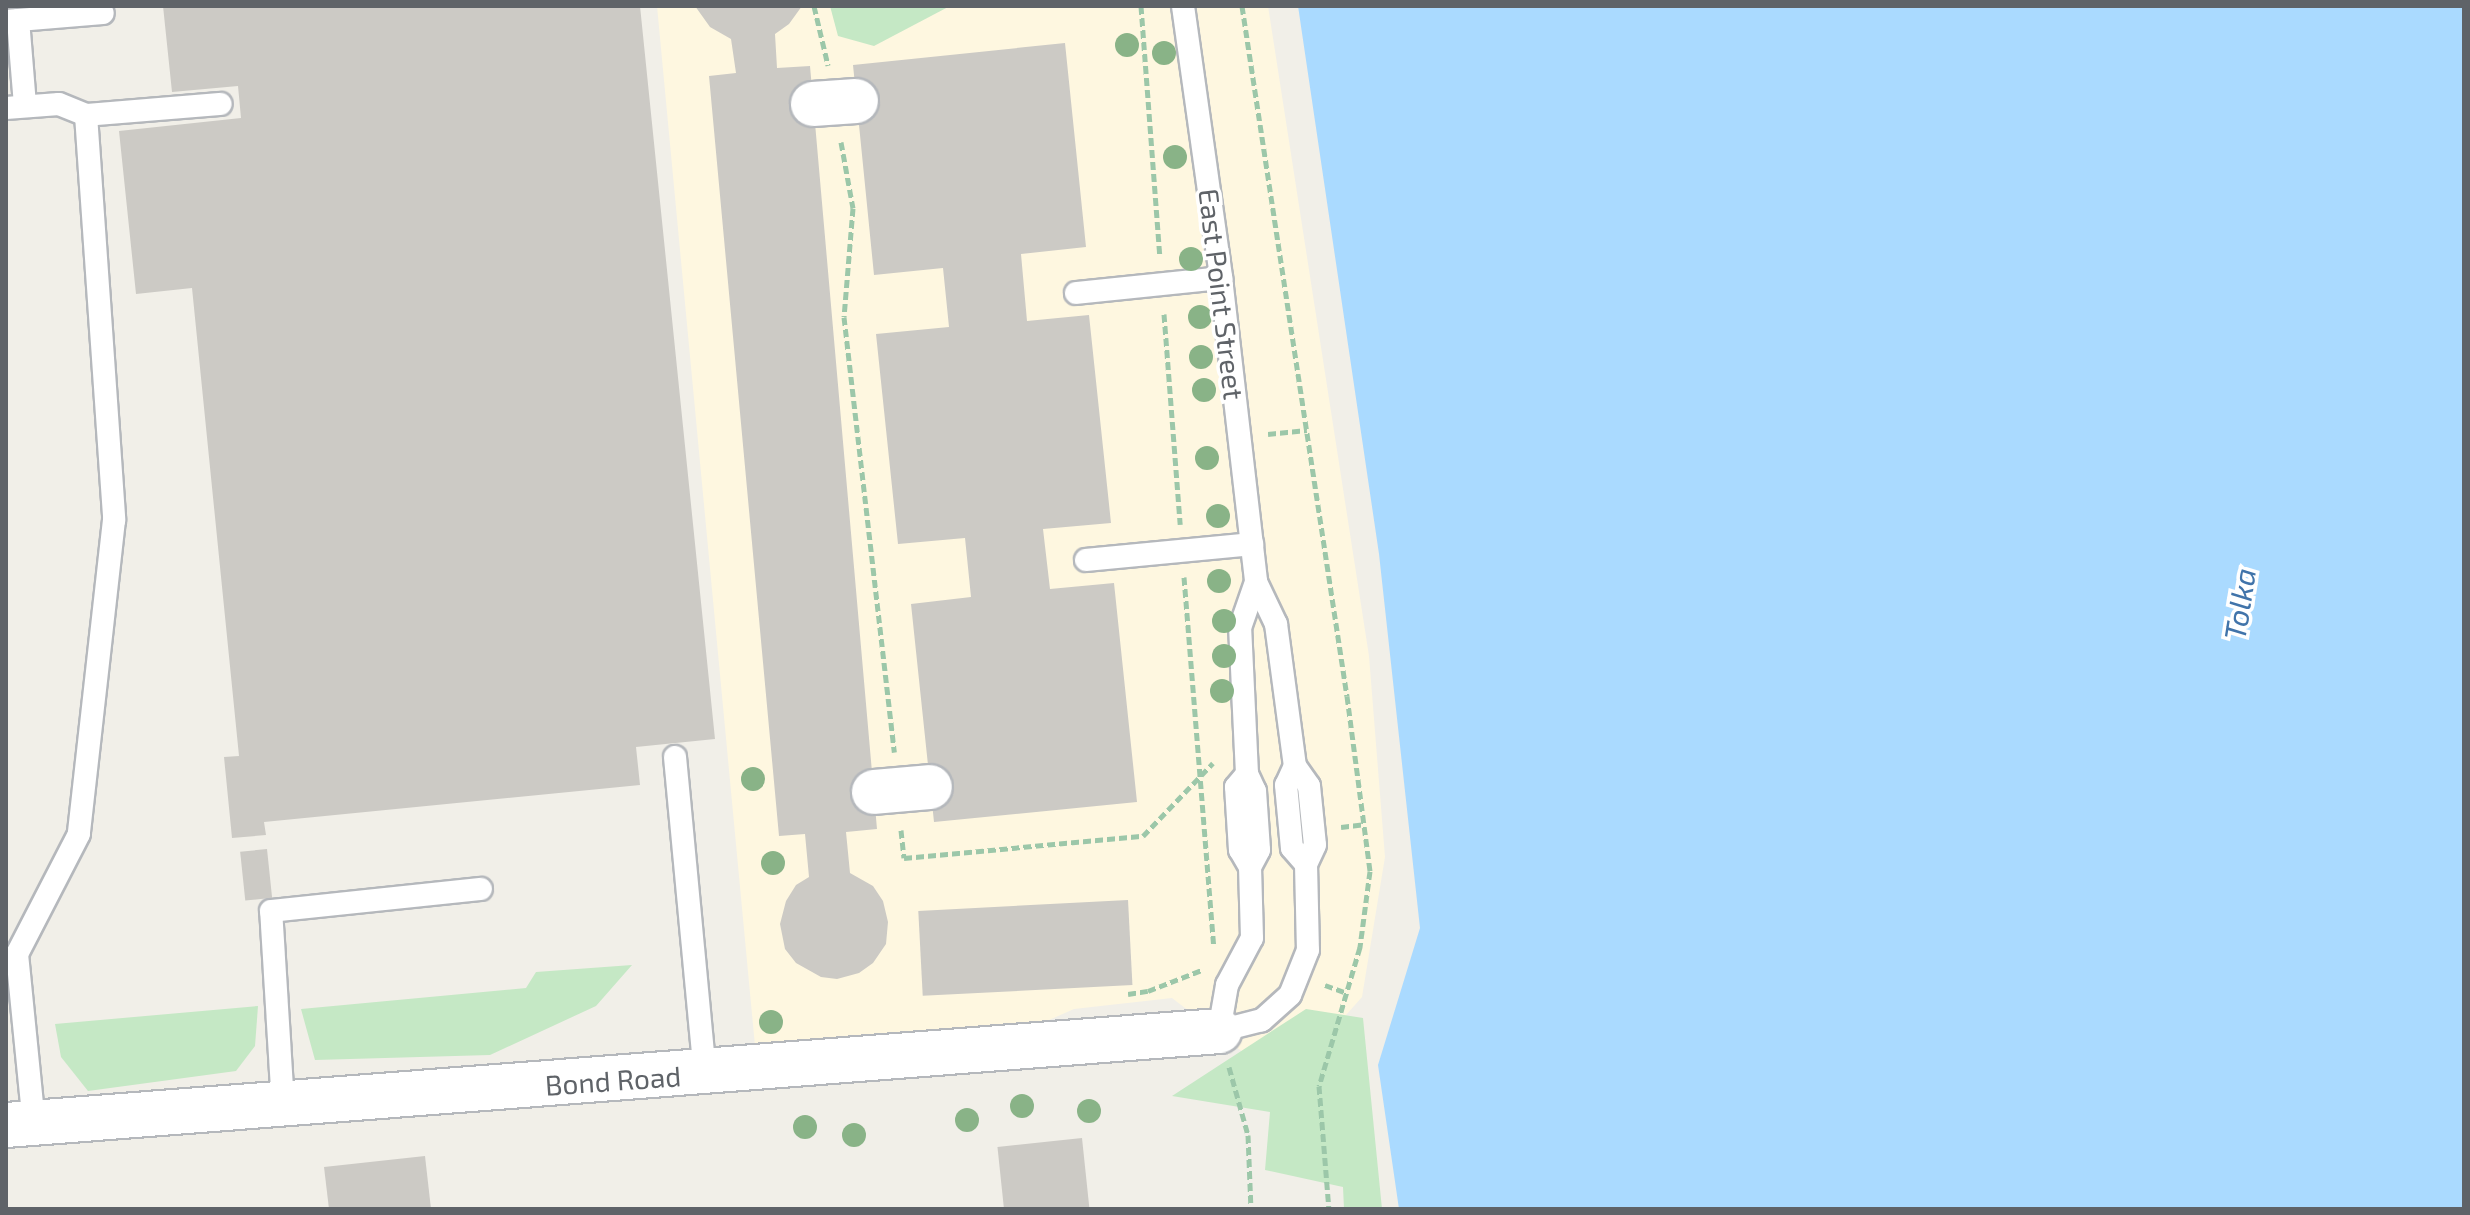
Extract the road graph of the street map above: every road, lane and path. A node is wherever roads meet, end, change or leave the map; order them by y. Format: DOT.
graph roads {
  1 [pos="814,6"];
  2 [pos="1141,6"];
  3 [pos="1183,6"];
  4 [pos="1242,6"];
  5 [pos="103,13"];
  6 [pos="12,20"];
  7 [pos="221,104"];
  8 [pos="15,107"];
  9 [pos="86,115"];
  10 [pos="1221,278"];
  11 [pos="1162,284"];
  12 [pos="1076,293"];
  13 [pos="1307,430"];
  14 [pos="1240,438"];
  15 [pos="1252,544"];
  16 [pos="1182,551"];
  17 [pos="1086,560"];
  18 [pos="1256,582"];
  19 [pos="1246,733"];
  20 [pos="675,757"];
  21 [pos="1200,776"];
  22 [pos="900,782"];
  23 [pos="901,828"];
  24 [pos="481,889"];
  25 [pos="1214,951"];
  26 [pos="1216,965"];
  27 [pos="1118,995"];
  28 [pos="1219,1031"];
  29 [pos="705,1073"];
  30 [pos="283,1105"];
  31 [pos="20,1124"];
  32 [pos="1251,1209"];
  33 [pos="1329,1209"];
  1 -- 22 [label="path"];
  2 -- 11 [label="path"];
  3 -- 10 [label="lane, East Point Street"];
  4 -- 13 [label="path"];
  5 -- 6 [label="lane"];
  6 -- 8 [label="lane"];
  7 -- 9 [label="lane"];
  8 -- 9 [label="lane"];
  9 -- 31 [label="lane"];
  10 -- 11 [label="lane"];
  10 -- 14 [label="lane, East Point Street"];
  11 -- 12 [label="lane"];
  11 -- 16 [label="path"];
  13 -- 14 [label="path"];
  13 -- 33 [label="path"];
  14 -- 15 [label="lane, East Point Street"];
  15 -- 16 [label="lane"];
  15 -- 18 [label="lane, East Point Street"];
  16 -- 17 [label="lane"];
  16 -- 21 [label="path"];
  18 -- 19 [label="lane"];
  18 -- 28 [label="lane"];
  19 -- 21 [label="path"];
  19 -- 28 [label="lane"];
  20 -- 29 [label="lane"];
  21 -- 23 [label="path"];
  21 -- 25 [label="path"];
  24 -- 30 [label="lane"];
  26 -- 27 [label="path"];
  28 -- 29 [label="street, Bond Road"];
  28 -- 32 [label="path"];
  29 -- 30 [label="street, Bond Road"];
  30 -- 31 [label="street, Bond Road"];
}
